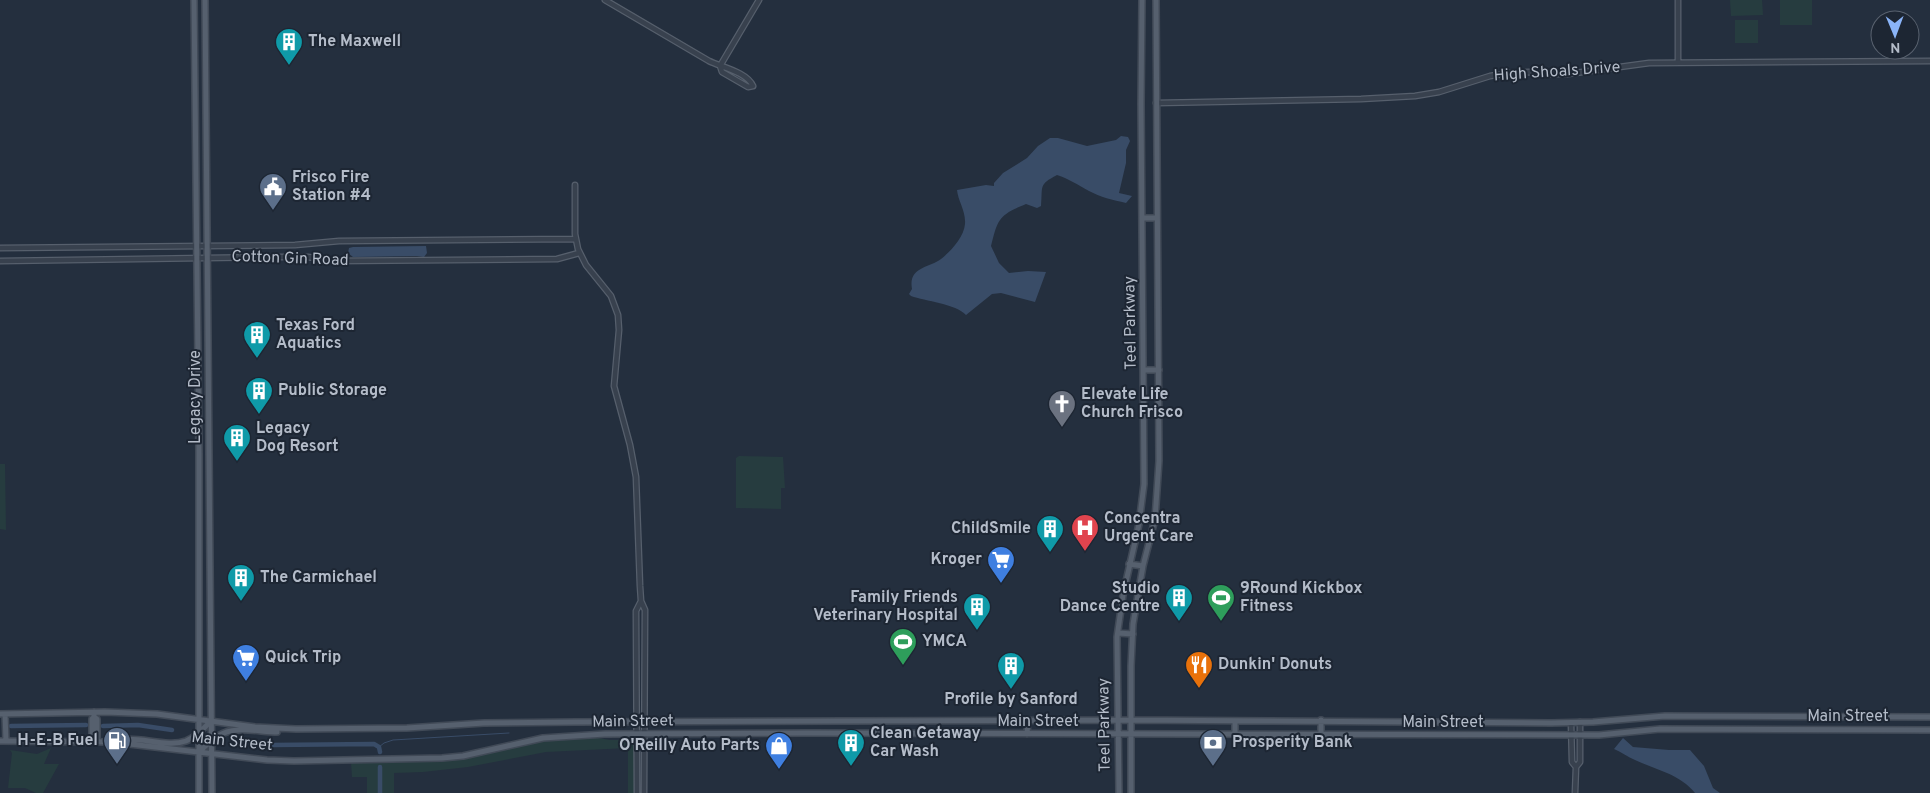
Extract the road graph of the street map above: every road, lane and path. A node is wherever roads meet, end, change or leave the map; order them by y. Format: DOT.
graph roads {
  1 [pos="194,0"];
  2 [pos="205,0"];
  3 [pos="605,0"];
  4 [pos="758,0"];
  5 [pos="1142,0"];
  6 [pos="1156,0"];
  7 [pos="1678,0"];
  8 [pos="1930,61"];
  9 [pos="1678,62"];
  10 [pos="720,66"];
  11 [pos="1156,103"];
  12 [pos="575,185"];
  13 [pos="1142,218"];
  14 [pos="1157,218"];
  15 [pos="575,239"];
  16 [pos="252,245"];
  17 [pos="280,245"];
  18 [pos="196,246"];
  19 [pos="207,246"];
  20 [pos="104,247"];
  21 [pos="0,248"];
  22 [pos="579,253"];
  23 [pos="280,256"];
  24 [pos="196,257"];
  25 [pos="207,257"];
  26 [pos="252,257"];
  27 [pos="104,260"];
  28 [pos="0,261"];
  29 [pos="198,370"];
  30 [pos="208,370"];
  31 [pos="1144,370"];
  32 [pos="1159,370"];
  33 [pos="199,453"];
  34 [pos="209,453"];
  35 [pos="199,541"];
  36 [pos="210,541"];
  37 [pos="1129,564"];
  38 [pos="1142,566"];
  39 [pos="641,602"];
  40 [pos="199,632"];
  41 [pos="210,632"];
  42 [pos="1118,633"];
  43 [pos="1133,634"];
  44 [pos="636,656"];
  45 [pos="644,656"];
  46 [pos="3,714"];
  47 [pos="94,714"];
  48 [pos="1930,717"];
  49 [pos="199,720"];
  50 [pos="1028,720"];
  51 [pos="1118,720"];
  52 [pos="1131,720"];
  53 [pos="1321,720"];
  54 [pos="211,721"];
  55 [pos="734,721"];
  56 [pos="1235,721"];
  57 [pos="637,722"];
  58 [pos="645,722"];
  59 [pos="1580,722"];
  60 [pos="1571,723"];
  61 [pos="296,729"];
  62 [pos="1930,730"];
  63 [pos="199,733"];
  64 [pos="735,733"];
  65 [pos="638,734"];
  66 [pos="645,734"];
  67 [pos="1027,734"];
  68 [pos="1118,734"];
  69 [pos="1131,734"];
  70 [pos="1321,734"];
  71 [pos="1235,735"];
  72 [pos="1572,735"];
  73 [pos="1580,735"];
  74 [pos="3,741"];
  75 [pos="95,741"];
  76 [pos="112,742"];
  77 [pos="211,742"];
  78 [pos="200,752"];
  79 [pos="211,752"];
  80 [pos="1576,767"];
  81 [pos="200,792"];
  82 [pos="212,793"];
  83 [pos="637,793"];
  84 [pos="644,793"];
  85 [pos="1119,793"];
  86 [pos="1131,793"];
  87 [pos="1575,793"];
  1 -- 18 [label="main road, Legacy Drive"];
  2 -- 19 [label="main road, Legacy Drive"];
  3 -- 10 [label="street"];
  4 -- 10 [label="street"];
  5 -- 13 [label="main road, Teel Parkway"];
  6 -- 11 [label="main road, Teel Parkway"];
  7 -- 9 [label="street"];
  8 -- 9 [label="street, High Shoals Drive"];
  9 -- 11 [label="street, High Shoals Drive"];
  10 -- 10 [label="street"];
  11 -- 14 [label="main road, Teel Parkway"];
  12 -- 15 [label="street"];
  13 -- 14 [label="main road"];
  13 -- 31 [label="main road, Teel Parkway"];
  14 -- 32 [label="main road, Teel Parkway"];
  15 -- 17 [label="street, Cotton Gin Road"];
  15 -- 22 [label="street"];
  16 -- 17 [label="street, Cotton Gin Road"];
  16 -- 19 [label="street, Cotton Gin Road"];
  16 -- 26 [label="street"];
  17 -- 23 [label="street"];
  18 -- 19 [label="street, Cotton Gin Road"];
  18 -- 20 [label="street, Cotton Gin Road"];
  18 -- 24 [label="main road, Legacy Drive"];
  19 -- 25 [label="main road, Legacy Drive"];
  20 -- 21 [label="street, Cotton Gin Road"];
  20 -- 27 [label="street"];
  22 -- 23 [label="street, Cotton Gin Road"];
  22 -- 39 [label="street"];
  23 -- 26 [label="street, Cotton Gin Road"];
  24 -- 25 [label="street, Cotton Gin Road"];
  24 -- 27 [label="street, Cotton Gin Road"];
  24 -- 29 [label="main road, Legacy Drive"];
  25 -- 26 [label="street, Cotton Gin Road"];
  25 -- 30 [label="main road, Legacy Drive"];
  27 -- 28 [label="street, Cotton Gin Road"];
  29 -- 30 [label="main road"];
  29 -- 33 [label="main road, Legacy Drive"];
  30 -- 34 [label="main road, Legacy Drive"];
  31 -- 32 [label="main road"];
  31 -- 37 [label="main road, Teel Parkway"];
  32 -- 38 [label="main road, Teel Parkway"];
  33 -- 34 [label="main road"];
  33 -- 35 [label="main road, Legacy Drive"];
  34 -- 36 [label="main road, Legacy Drive"];
  35 -- 36 [label="main road"];
  35 -- 40 [label="main road, Legacy Drive"];
  36 -- 41 [label="main road, Legacy Drive"];
  37 -- 38 [label="main road"];
  37 -- 42 [label="main road, Teel Parkway"];
  38 -- 43 [label="main road, Teel Parkway"];
  39 -- 44 [label="street"];
  39 -- 45 [label="street"];
  40 -- 41 [label="main road"];
  40 -- 49 [label="main road, Legacy Drive"];
  41 -- 54 [label="main road, Legacy Drive"];
  42 -- 43 [label="main road"];
  42 -- 51 [label="main road, Teel Parkway"];
  43 -- 52 [label="main road, Teel Parkway"];
  44 -- 45 [label="street"];
  44 -- 57 [label="street"];
  45 -- 58 [label="street"];
  46 -- 47 [label="main road, Main Street"];
  46 -- 74 [label="main road"];
  47 -- 49 [label="main road, Main Street"];
  47 -- 75 [label="main road"];
  48 -- 59 [label="main road, Main Street"];
  49 -- 54 [label="main road, Main Street"];
  49 -- 63 [label="main road, Legacy Drive"];
  50 -- 51 [label="main road, Main Street"];
  50 -- 55 [label="main road, Main Street"];
  50 -- 67 [label="main road"];
  51 -- 52 [label="main road, Main Street"];
  51 -- 68 [label="main road, Teel Parkway"];
  52 -- 56 [label="main road, Main Street"];
  52 -- 69 [label="main road, Teel Parkway"];
  53 -- 56 [label="main road, Main Street"];
  53 -- 60 [label="main road, Main Street"];
  53 -- 70 [label="main road"];
  54 -- 61 [label="main road, Main Street"];
  54 -- 63 [label="main road"];
  54 -- 77 [label="main road, Legacy Drive"];
  55 -- 58 [label="main road, Main Street"];
  55 -- 64 [label="main road"];
  56 -- 71 [label="main road"];
  57 -- 58 [label="main road, Main Street"];
  57 -- 61 [label="main road, Main Street"];
  57 -- 65 [label="street"];
  58 -- 66 [label="street"];
  59 -- 60 [label="main road, Main Street"];
  59 -- 73 [label="street"];
  60 -- 72 [label="street"];
  61 -- 77 [label="main road"];
  62 -- 73 [label="main road, Main Street"];
  63 -- 76 [label="main road"];
  63 -- 78 [label="main road, Legacy Drive"];
  64 -- 66 [label="main road, Main Street"];
  64 -- 67 [label="main road, Main Street"];
  65 -- 66 [label="main road, Main Street"];
  65 -- 79 [label="main road, Main Street"];
  65 -- 83 [label="street"];
  66 -- 84 [label="street"];
  67 -- 68 [label="main road, Main Street"];
  68 -- 69 [label="main road, Main Street"];
  68 -- 85 [label="main road, Teel Parkway"];
  69 -- 71 [label="main road, Main Street"];
  69 -- 86 [label="main road, Teel Parkway"];
  70 -- 71 [label="main road, Main Street"];
  70 -- 72 [label="main road, Main Street"];
  72 -- 73 [label="main road, Main Street"];
  72 -- 80 [label="street"];
  73 -- 80 [label="street"];
  74 -- 75 [label="main road, Main Street"];
  75 -- 76 [label="main road, Main Street"];
  76 -- 78 [label="main road, Main Street"];
  77 -- 78 [label="main road"];
  77 -- 79 [label="main road, Legacy Drive"];
  78 -- 79 [label="main road, Main Street"];
  78 -- 81 [label="main road, Legacy Drive"];
  79 -- 82 [label="main road, Legacy Drive"];
  80 -- 87 [label="street"];
}
